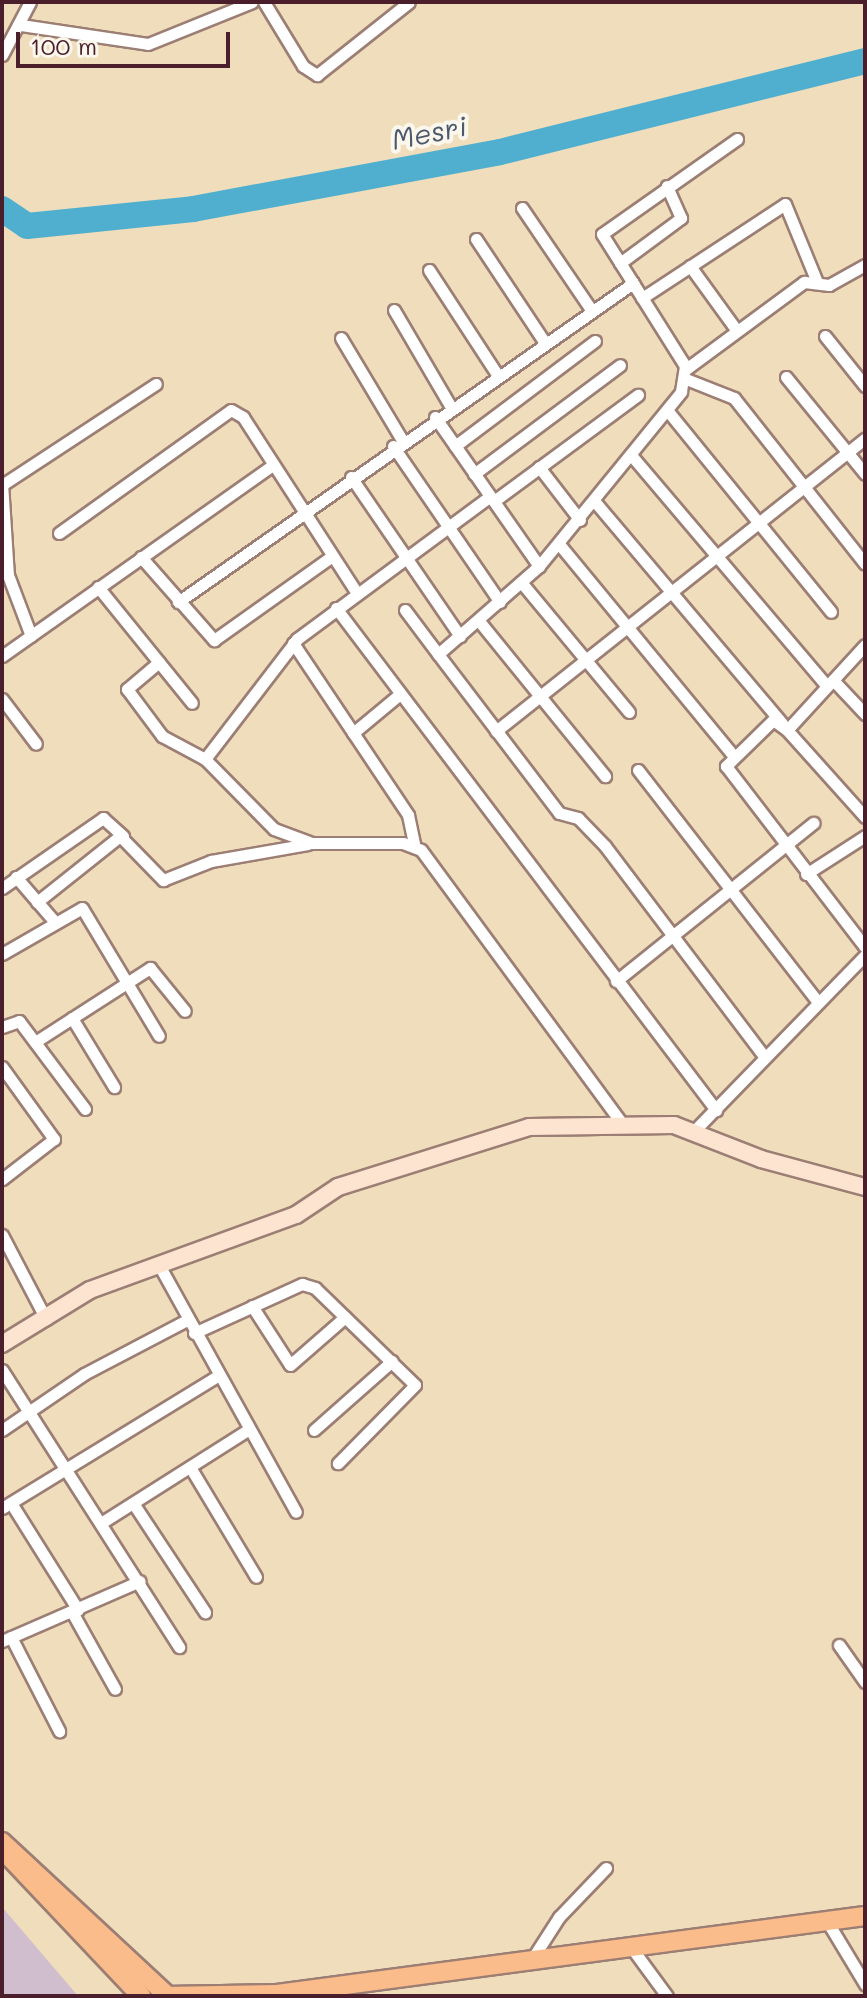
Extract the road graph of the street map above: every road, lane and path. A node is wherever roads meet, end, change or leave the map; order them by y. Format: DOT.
graph roads {
  1 [pos="30,2"];
  2 [pos="252,2"];
  3 [pos="264,2"];
  4 [pos="409,2"];
  5 [pos="21,25"];
  6 [pos="2,55"];
  7 [pos="737,139"];
  8 [pos="667,186"];
  9 [pos="522,208"];
  10 [pos="476,239"];
  11 [pos="620,263"];
  12 [pos="865,265"];
  13 [pos="690,266"];
  14 [pos="429,270"];
  15 [pos="817,282"];
  16 [pos="633,283"];
  17 [pos="642,298"];
  18 [pos="394,310"];
  19 [pos="592,311"];
  20 [pos="737,331"];
  21 [pos="825,336"];
  22 [pos="341,338"];
  23 [pos="595,341"];
  24 [pos="545,343"];
  25 [pos="620,365"];
  26 [pos="686,374"];
  27 [pos="498,376"];
  28 [pos="786,377"];
  29 [pos="156,384"];
  30 [pos="865,386"];
  31 [pos="638,395"];
  32 [pos="451,407"];
  33 [pos="667,410"];
  34 [pos="435,417"];
  35 [pos="865,439"];
  36 [pos="397,443"];
  37 [pos="455,446"];
  38 [pos="847,452"];
  39 [pos="631,455"];
  40 [pos="273,465"];
  41 [pos="539,467"];
  42 [pos="474,474"];
  43 [pos="865,474"];
  44 [pos="351,477"];
  45 [pos="2,484"];
  46 [pos="803,487"];
  47 [pos="492,498"];
  48 [pos="596,503"];
  49 [pos="302,512"];
  50 [pos="580,520"];
  51 [pos="758,523"];
  52 [pos="447,526"];
  53 [pos="59,533"];
  54 [pos="559,544"];
  55 [pos="332,556"];
  56 [pos="717,556"];
  57 [pos="141,557"];
  58 [pos="402,557"];
  59 [pos="865,564"];
  60 [pos="539,566"];
  61 [pos="521,582"];
  62 [pos="98,587"];
  63 [pos="356,592"];
  64 [pos="672,592"];
  65 [pos="178,602"];
  66 [pos="500,602"];
  67 [pos="336,608"];
  68 [pos="405,610"];
  69 [pos="831,612"];
  70 [pos="479,621"];
  71 [pos="626,628"];
  72 [pos="33,634"];
  73 [pos="460,636"];
  74 [pos="293,643"];
  75 [pos="865,645"];
  76 [pos="438,654"];
  77 [pos="2,656"];
  78 [pos="586,660"];
  79 [pos="159,662"];
  80 [pos="830,683"];
  81 [pos="400,694"];
  82 [pos="540,697"];
  83 [pos="2,699"];
  84 [pos="192,703"];
  85 [pos="629,712"];
  86 [pos="865,714"];
  87 [pos="784,727"];
  88 [pos="496,731"];
  89 [pos="353,733"];
  90 [pos="36,744"];
  91 [pos="732,754"];
  92 [pos="205,759"];
  93 [pos="638,770"];
  94 [pos="605,776"];
  95 [pos="865,817"];
  96 [pos="813,823"];
  97 [pos="123,836"];
  98 [pos="865,836"];
  99 [pos="312,843"];
  100 [pos="785,846"];
  101 [pos="415,847"];
  102 [pos="806,874"];
  103 [pos="16,877"];
  104 [pos="2,888"];
  105 [pos="729,891"];
  106 [pos="37,902"];
  107 [pos="54,921"];
  108 [pos="675,934"];
  109 [pos="865,947"];
  110 [pos="2,954"];
  111 [pos="865,955"];
  112 [pos="616,981"];
  113 [pos="127,983"];
  114 [pos="818,1002"];
  115 [pos="185,1011"];
  116 [pos="72,1018"];
  117 [pos="2,1027"];
  118 [pos="159,1036"];
  119 [pos="35,1042"];
  120 [pos="764,1056"];
  121 [pos="2,1067"];
  122 [pos="114,1087"];
  123 [pos="85,1109"];
  124 [pos="716,1110"];
  125 [pos="621,1122"];
  126 [pos="693,1132"];
  127 [pos="2,1179"];
  128 [pos="865,1187"];
  129 [pos="2,1235"];
  130 [pos="159,1265"];
  131 [pos="252,1306"];
  132 [pos="345,1317"];
  133 [pos="46,1319"];
  134 [pos="187,1320"];
  135 [pos="194,1333"];
  136 [pos="2,1344"];
  137 [pos="392,1361"];
  138 [pos="2,1370"];
  139 [pos="216,1377"];
  140 [pos="28,1410"];
  141 [pos="2,1430"];
  142 [pos="314,1430"];
  143 [pos="246,1431"];
  144 [pos="338,1463"];
  145 [pos="65,1467"];
  146 [pos="190,1467"];
  147 [pos="133,1503"];
  148 [pos="6,1505"];
  149 [pos="296,1512"];
  150 [pos="101,1523"];
  151 [pos="256,1577"];
  152 [pos="140,1581"];
  153 [pos="75,1611"];
  154 [pos="205,1612"];
  155 [pos="6,1639"];
  156 [pos="839,1645"];
  157 [pos="179,1647"];
  158 [pos="865,1682"];
  159 [pos="115,1689"];
  160 [pos="59,1731"];
  161 [pos="2,1844"];
  162 [pos="606,1868"];
  163 [pos="865,1916"];
  164 [pos="827,1921"];
  165 [pos="631,1947"];
  166 [pos="532,1959"];
  167 [pos="865,1984"];
  168 [pos="225,1995"];
  169 [pos="141,1996"];
  170 [pos="167,1996"];
  171 [pos="667,1996"];
  1 -- 5 [label="street"];
  2 -- 5 [label="street"];
  3 -- 4 [label="street"];
  5 -- 6 [label="street"];
  7 -- 8 [label="street"];
  8 -- 11 [label="street"];
  8 -- 11 [label="street"];
  9 -- 19 [label="street"];
  10 -- 24 [label="street"];
  11 -- 16 [label="street"];
  12 -- 15 [label="street"];
  13 -- 15 [label="street"];
  13 -- 17 [label="street"];
  13 -- 20 [label="street"];
  14 -- 27 [label="street"];
  15 -- 20 [label="street"];
  16 -- 17 [label="street"];
  16 -- 19 [label="street"];
  17 -- 26 [label="street"];
  18 -- 32 [label="street"];
  19 -- 24 [label="street"];
  20 -- 26 [label="street"];
  21 -- 30 [label="street"];
  22 -- 36 [label="street"];
  23 -- 37 [label="street"];
  24 -- 27 [label="street"];
  25 -- 42 [label="street"];
  26 -- 33 [label="street"];
  26 -- 46 [label="street"];
  27 -- 32 [label="street"];
  28 -- 38 [label="street"];
  29 -- 45 [label="street"];
  31 -- 41 [label="street"];
  32 -- 34 [label="street"];
  33 -- 39 [label="street"];
  33 -- 51 [label="street"];
  34 -- 36 [label="street"];
  34 -- 37 [label="street"];
  35 -- 38 [label="street"];
  36 -- 44 [label="street"];
  36 -- 52 [label="street"];
  37 -- 42 [label="street"];
  38 -- 43 [label="street"];
  38 -- 46 [label="street"];
  39 -- 48 [label="street"];
  39 -- 56 [label="street"];
  40 -- 49 [label="street"];
  40 -- 53 [label="street"];
  40 -- 57 [label="street"];
  41 -- 47 [label="street"];
  41 -- 50 [label="street"];
  42 -- 47 [label="street"];
  44 -- 49 [label="street"];
  44 -- 58 [label="street"];
  45 -- 72 [label="street"];
  46 -- 51 [label="street"];
  46 -- 59 [label="street"];
  47 -- 52 [label="street"];
  47 -- 60 [label="street"];
  48 -- 50 [label="street"];
  48 -- 64 [label="street"];
  49 -- 55 [label="street"];
  49 -- 65 [label="street"];
  50 -- 54 [label="street"];
  51 -- 56 [label="street"];
  51 -- 69 [label="street"];
  52 -- 58 [label="street"];
  52 -- 66 [label="street"];
  54 -- 60 [label="street"];
  54 -- 71 [label="street"];
  55 -- 63 [label="street"];
  55 -- 65 [label="street"];
  56 -- 64 [label="street"];
  56 -- 80 [label="street"];
  57 -- 62 [label="street"];
  57 -- 65 [label="street"];
  58 -- 63 [label="street"];
  58 -- 73 [label="street"];
  60 -- 61 [label="street"];
  61 -- 66 [label="street"];
  61 -- 78 [label="street"];
  62 -- 72 [label="street"];
  62 -- 79 [label="street"];
  63 -- 67 [label="street"];
  64 -- 71 [label="street"];
  64 -- 87 [label="street"];
  66 -- 70 [label="street"];
  67 -- 74 [label="street"];
  67 -- 81 [label="street"];
  68 -- 76 [label="street"];
  70 -- 73 [label="street"];
  70 -- 82 [label="street"];
  71 -- 78 [label="street"];
  71 -- 91 [label="street"];
  72 -- 77 [label="street"];
  73 -- 76 [label="street"];
  74 -- 89 [label="street"];
  74 -- 92 [label="street"];
  75 -- 80 [label="street"];
  76 -- 88 [label="street"];
  78 -- 82 [label="street"];
  78 -- 85 [label="street"];
  79 -- 84 [label="street"];
  79 -- 92 [label="street"];
  80 -- 86 [label="street"];
  80 -- 87 [label="street"];
  81 -- 89 [label="street"];
  81 -- 112 [label="street"];
  82 -- 88 [label="street"];
  82 -- 94 [label="street"];
  83 -- 90 [label="street"];
  87 -- 91 [label="street"];
  87 -- 95 [label="street"];
  88 -- 108 [label="street"];
  89 -- 101 [label="street"];
  91 -- 100 [label="street"];
  92 -- 99 [label="street"];
  93 -- 105 [label="street"];
  96 -- 100 [label="street"];
  97 -- 99 [label="street"];
  97 -- 103 [label="street"];
  97 -- 106 [label="street"];
  98 -- 102 [label="street"];
  99 -- 101 [label="street"];
  100 -- 102 [label="street"];
  100 -- 105 [label="street"];
  101 -- 125 [label="street"];
  102 -- 109 [label="street"];
  103 -- 104 [label="street"];
  103 -- 106 [label="street"];
  105 -- 108 [label="street"];
  105 -- 114 [label="street"];
  106 -- 107 [label="street"];
  107 -- 110 [label="street"];
  107 -- 113 [label="street"];
  108 -- 112 [label="street"];
  108 -- 120 [label="street"];
  111 -- 114 [label="street"];
  112 -- 124 [label="street"];
  113 -- 115 [label="street"];
  113 -- 116 [label="street"];
  113 -- 118 [label="street"];
  114 -- 120 [label="street"];
  116 -- 119 [label="street"];
  116 -- 122 [label="street"];
  117 -- 119 [label="street"];
  119 -- 123 [label="street"];
  120 -- 124 [label="street"];
  121 -- 127 [label="street"];
  124 -- 126 [label="street"];
  125 -- 126 [label="street"];
  125 -- 130 [label="street"];
  126 -- 128 [label="street"];
  129 -- 133 [label="street"];
  130 -- 133 [label="street"];
  130 -- 134 [label="street"];
  131 -- 132 [label="street"];
  131 -- 132 [label="street"];
  131 -- 135 [label="street"];
  132 -- 137 [label="street"];
  133 -- 136 [label="street"];
  134 -- 135 [label="street"];
  134 -- 140 [label="street"];
  135 -- 139 [label="street"];
  137 -- 142 [label="street"];
  137 -- 144 [label="street"];
  138 -- 140 [label="street"];
  139 -- 143 [label="street"];
  139 -- 145 [label="street"];
  140 -- 141 [label="street"];
  140 -- 145 [label="street"];
  143 -- 146 [label="street"];
  143 -- 149 [label="street"];
  145 -- 148 [label="street"];
  145 -- 150 [label="street"];
  146 -- 147 [label="street"];
  146 -- 151 [label="street"];
  147 -- 150 [label="street"];
  147 -- 154 [label="street"];
  148 -- 153 [label="street"];
  150 -- 152 [label="street"];
  152 -- 153 [label="street"];
  152 -- 157 [label="street"];
  153 -- 155 [label="street"];
  153 -- 159 [label="street"];
  155 -- 160 [label="street"];
  156 -- 158 [label="street"];
  161 -- 169 [label="main road"];
  161 -- 170 [label="main road"];
  162 -- 166 [label="street"];
  163 -- 164 [label="main road"];
  164 -- 165 [label="main road"];
  164 -- 167 [label="street"];
  165 -- 166 [label="main road"];
  165 -- 171 [label="street"];
  166 -- 168 [label="main road"];
  168 -- 170 [label="main road"];
}
